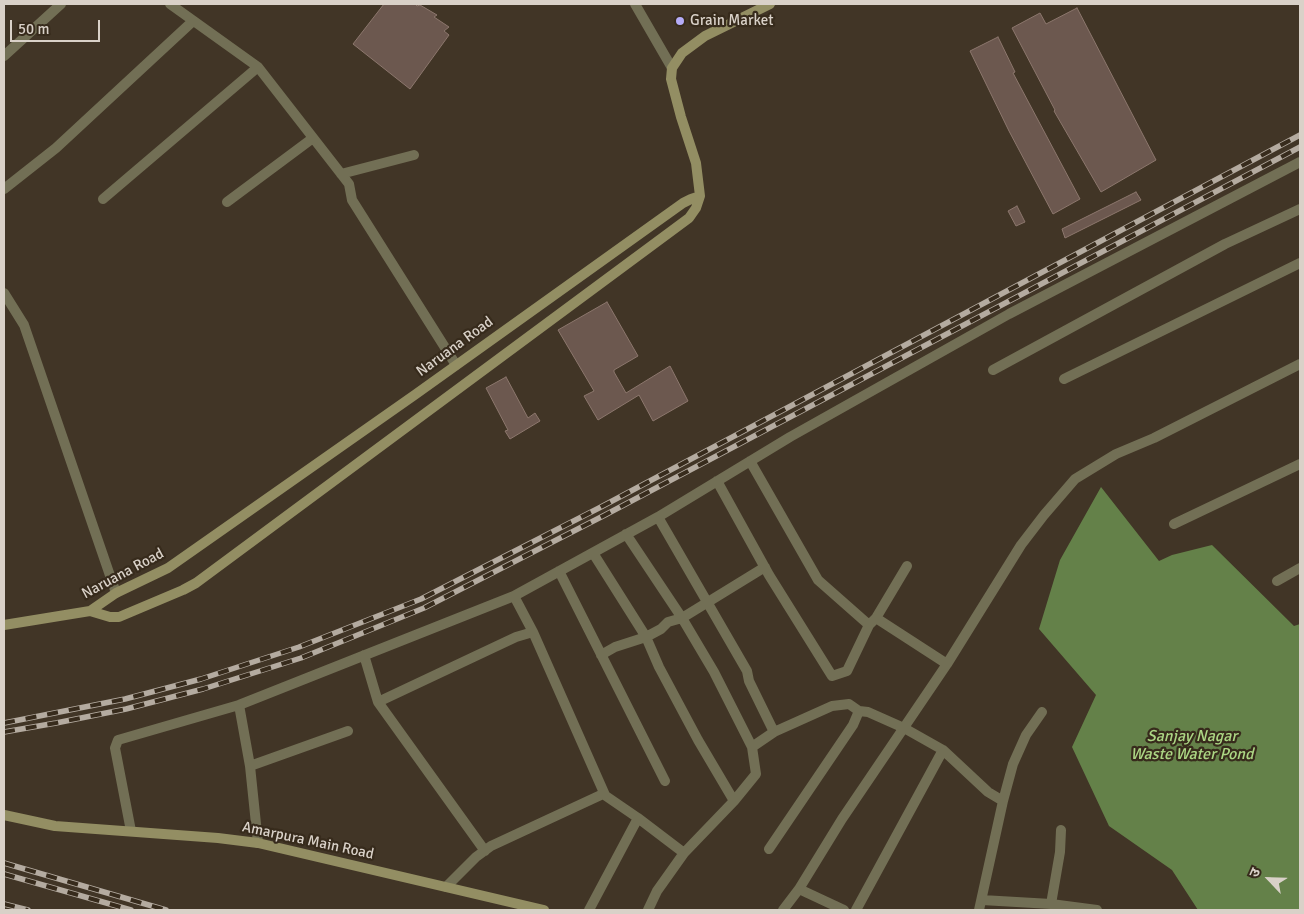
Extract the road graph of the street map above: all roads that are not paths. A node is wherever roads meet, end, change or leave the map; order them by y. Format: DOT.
graph roads {
  1 [pos="61,4"];
  2 [pos="170,4"];
  3 [pos="635,4"];
  4 [pos="770,4"];
  5 [pos="194,21"];
  6 [pos="4,56"];
  7 [pos="258,68"];
  8 [pos="672,68"];
  9 [pos="313,138"];
  10 [pos="414,155"];
  11 [pos="1300,162"];
  12 [pos="341,174"];
  13 [pos="4,190"];
  14 [pos="700,196"];
  15 [pos="104,199"];
  16 [pos="227,202"];
  17 [pos="1300,209"];
  18 [pos="1300,263"];
  19 [pos="4,293"];
  20 [pos="456,364"];
  21 [pos="1300,364"];
  22 [pos="993,370"];
  23 [pos="1064,379"];
  24 [pos="750,461"];
  25 [pos="1300,464"];
  26 [pos="717,481"];
  27 [pos="658,517"];
  28 [pos="1174,524"];
  29 [pos="626,534"];
  30 [pos="592,553"];
  31 [pos="907,566"];
  32 [pos="765,567"];
  33 [pos="1300,568"];
  34 [pos="559,571"];
  35 [pos="1277,581"];
  36 [pos="116,593"];
  37 [pos="514,596"];
  38 [pos="707,603"];
  39 [pos="90,612"];
  40 [pos="682,618"];
  41 [pos="872,622"];
  42 [pos="4,625"];
  43 [pos="533,632"];
  44 [pos="646,637"];
  45 [pos="364,655"];
  46 [pos="601,655"];
  47 [pos="947,664"];
  48 [pos="378,702"];
  49 [pos="240,705"];
  50 [pos="859,711"];
  51 [pos="1042,712"];
  52 [pos="904,728"];
  53 [pos="348,731"];
  54 [pos="774,732"];
  55 [pos="752,747"];
  56 [pos="943,750"];
  57 [pos="250,766"];
  58 [pos="665,781"];
  59 [pos="605,795"];
  60 [pos="1003,800"];
  61 [pos="734,801"];
  62 [pos="4,815"];
  63 [pos="638,818"];
  64 [pos="1061,830"];
  65 [pos="131,832"];
  66 [pos="258,843"];
  67 [pos="769,850"];
  68 [pos="485,851"];
  69 [pos="684,854"];
  70 [pos="446,887"];
  71 [pos="799,889"];
  72 [pos="1052,904"];
  73 [pos="981,905"];
  74 [pos="544,910"];
  75 [pos="589,910"];
  76 [pos="648,910"];
  77 [pos="783,910"];
  78 [pos="844,910"];
  79 [pos="856,910"];
  80 [pos="1097,910"];
  1 -- 6 [label="street"];
  2 -- 5 [label="street"];
  3 -- 8 [label="street"];
  4 -- 8 [label="street"];
  5 -- 7 [label="street"];
  5 -- 13 [label="street"];
  7 -- 9 [label="street"];
  7 -- 15 [label="street"];
  8 -- 14 [label="street"];
  9 -- 12 [label="street"];
  9 -- 16 [label="street"];
  10 -- 12 [label="street"];
  11 -- 24 [label="street"];
  12 -- 20 [label="street"];
  14 -- 20 [label="street, Naruana Road"];
  14 -- 39 [label="street"];
  17 -- 22 [label="street"];
  18 -- 23 [label="street"];
  19 -- 36 [label="street"];
  20 -- 36 [label="street, Naruana Road"];
  21 -- 47 [label="street"];
  24 -- 26 [label="street"];
  24 -- 41 [label="street"];
  25 -- 28 [label="street"];
  26 -- 27 [label="street"];
  26 -- 32 [label="street"];
  27 -- 29 [label="street"];
  27 -- 38 [label="street"];
  29 -- 30 [label="street"];
  29 -- 40 [label="street"];
  30 -- 34 [label="street"];
  30 -- 44 [label="street"];
  31 -- 41 [label="street"];
  32 -- 38 [label="street"];
  32 -- 41 [label="street"];
  33 -- 35 [label="street"];
  34 -- 37 [label="street"];
  34 -- 46 [label="street"];
  36 -- 39 [label="street, Naruana Road"];
  37 -- 43 [label="street"];
  37 -- 45 [label="street"];
  38 -- 40 [label="street"];
  38 -- 54 [label="street"];
  39 -- 42 [label="street, Naruana Road"];
  40 -- 44 [label="street"];
  40 -- 55 [label="street"];
  41 -- 47 [label="street"];
  43 -- 48 [label="street"];
  43 -- 59 [label="street"];
  44 -- 46 [label="street"];
  44 -- 61 [label="street"];
  45 -- 48 [label="street"];
  45 -- 49 [label="street"];
  46 -- 58 [label="street"];
  47 -- 52 [label="street"];
  48 -- 68 [label="street"];
  49 -- 57 [label="street"];
  49 -- 65 [label="street"];
  50 -- 52 [label="street"];
  50 -- 54 [label="street"];
  50 -- 67 [label="street"];
  51 -- 60 [label="street"];
  52 -- 56 [label="street"];
  52 -- 71 [label="street"];
  53 -- 57 [label="street"];
  54 -- 55 [label="street"];
  55 -- 61 [label="street"];
  56 -- 60 [label="street"];
  56 -- 79 [label="street"];
  57 -- 66 [label="street"];
  59 -- 63 [label="street"];
  59 -- 68 [label="street"];
  60 -- 73 [label="street"];
  61 -- 69 [label="street"];
  62 -- 65 [label="street, Amarpura Main Road"];
  63 -- 69 [label="street"];
  63 -- 75 [label="street"];
  64 -- 72 [label="street"];
  65 -- 66 [label="street, Amarpura Main Road"];
  66 -- 70 [label="street, Amarpura Main Road"];
  68 -- 70 [label="street"];
  69 -- 76 [label="street"];
  70 -- 74 [label="street, Amarpura Main Road"];
  71 -- 77 [label="street"];
  71 -- 78 [label="street"];
  72 -- 73 [label="street"];
  72 -- 80 [label="street"];
}
